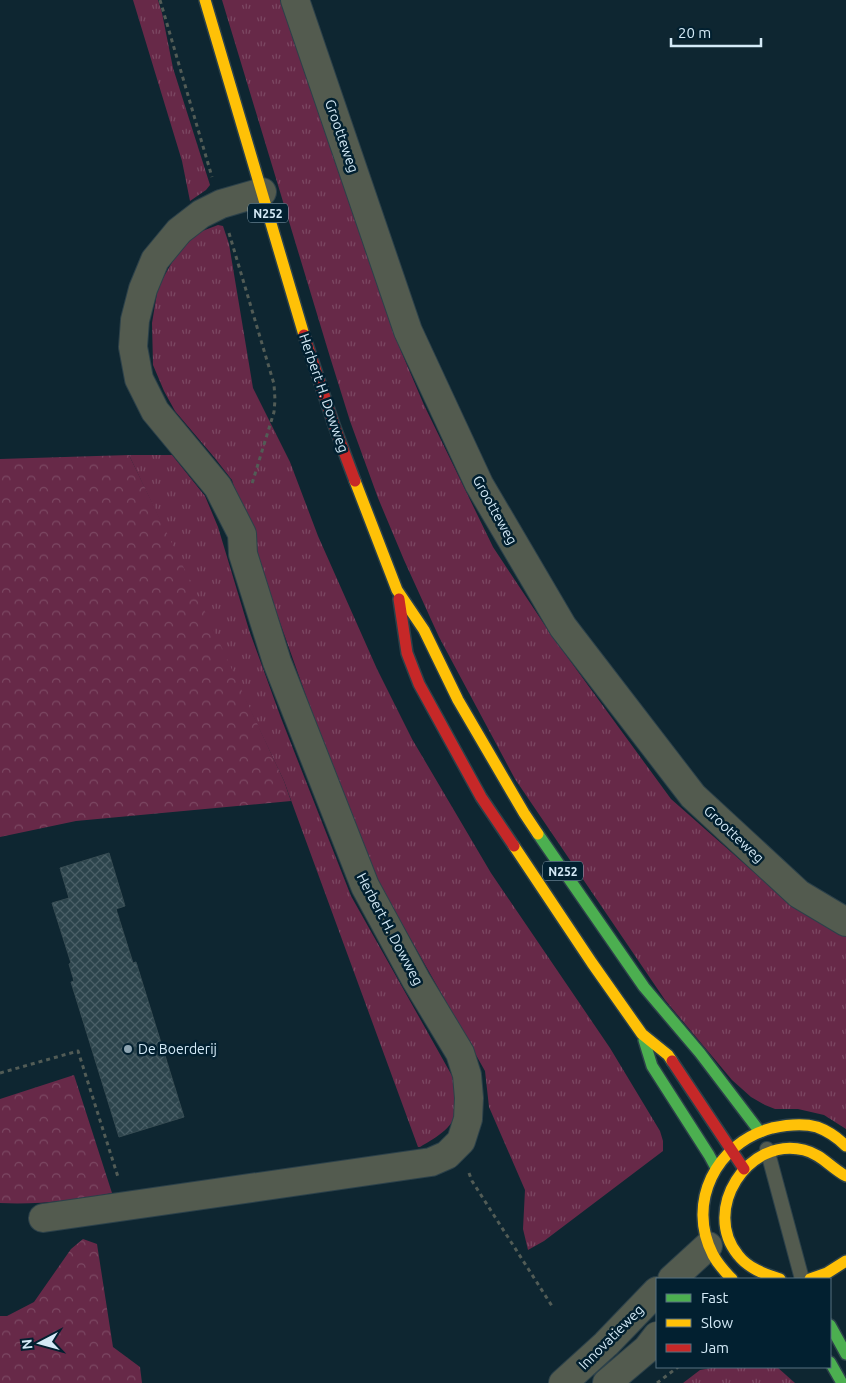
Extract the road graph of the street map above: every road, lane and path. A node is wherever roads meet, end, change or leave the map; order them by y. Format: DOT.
graph roads {
  1 [pos="160,0"];
  2 [pos="205,0"];
  3 [pos="295,0"];
  4 [pos="262,192"];
  5 [pos="220,204"];
  6 [pos="242,534"];
  7 [pos="397,590"];
  8 [pos="846,922"];
  9 [pos="642,1034"];
  10 [pos="0,1074"];
  11 [pos="760,1132"];
  12 [pos="461,1141"];
  13 [pos="846,1146"];
  14 [pos="732,1151"];
  15 [pos="769,1152"];
  16 [pos="716,1168"];
  17 [pos="744,1169"];
  18 [pos="846,1176"];
  19 [pos="127,1206"];
  20 [pos="43,1218"];
  21 [pos="708,1246"];
  22 [pos="844,1263"];
  23 [pos="733,1275"];
  24 [pos="845,1276"];
  25 [pos="673,1278"];
  26 [pos="776,1278"];
  27 [pos="802,1278"];
  28 [pos="813,1278"];
  29 [pos="656,1292"];
  30 [pos="552,1306"];
  31 [pos="831,1328"];
  32 [pos="654,1343"];
  33 [pos="846,1354"];
  34 [pos="831,1364"];
  35 [pos="677,1368"];
  36 [pos="564,1383"];
  37 [pos="606,1383"];
  38 [pos="657,1383"];
  39 [pos="842,1383"];
  1 -- 5 [label="path"];
  2 -- 4 [label="main road, Herbert H. Dowweg / N252"];
  3 -- 8 [label="street, Grootteweg"];
  4 -- 5 [label="street, Herbert H. Dowweg"];
  4 -- 7 [label="main road, Herbert H. Dowweg / N252"];
  5 -- 6 [label="path"];
  5 -- 6 [label="street, Herbert H. Dowweg"];
  6 -- 12 [label="street, Herbert H. Dowweg"];
  7 -- 9 [label="main road, Herbert H. Dowweg / N252"];
  7 -- 11 [label="main road, Herbert H. Dowweg / N252"];
  9 -- 14 [label="main road, Herbert H. Dowweg / N252"];
  9 -- 16 [label="main road, Herbert H. Dowweg / N252"];
  10 -- 19 [label="path"];
  11 -- 13 [label="main road"];
  11 -- 14 [label="main road"];
  11 -- 15 [label="lane"];
  12 -- 19 [label="street"];
  12 -- 30 [label="path"];
  14 -- 16 [label="main road"];
  14 -- 17 [label="main road, N252"];
  15 -- 17 [label="main road"];
  15 -- 18 [label="main road"];
  15 -- 27 [label="lane"];
  16 -- 21 [label="main road"];
  17 -- 23 [label="main road"];
  19 -- 20 [label="street"];
  21 -- 23 [label="main road"];
  21 -- 25 [label="street"];
  22 -- 24 [label="main road"];
  22 -- 28 [label="main road"];
  23 -- 26 [label="main road"];
  29 -- 36 [label="street, Innovatieweg"];
  31 -- 33 [label="main road"];
  32 -- 37 [label="street"];
  34 -- 39 [label="main road"];
  35 -- 38 [label="path"];
}
